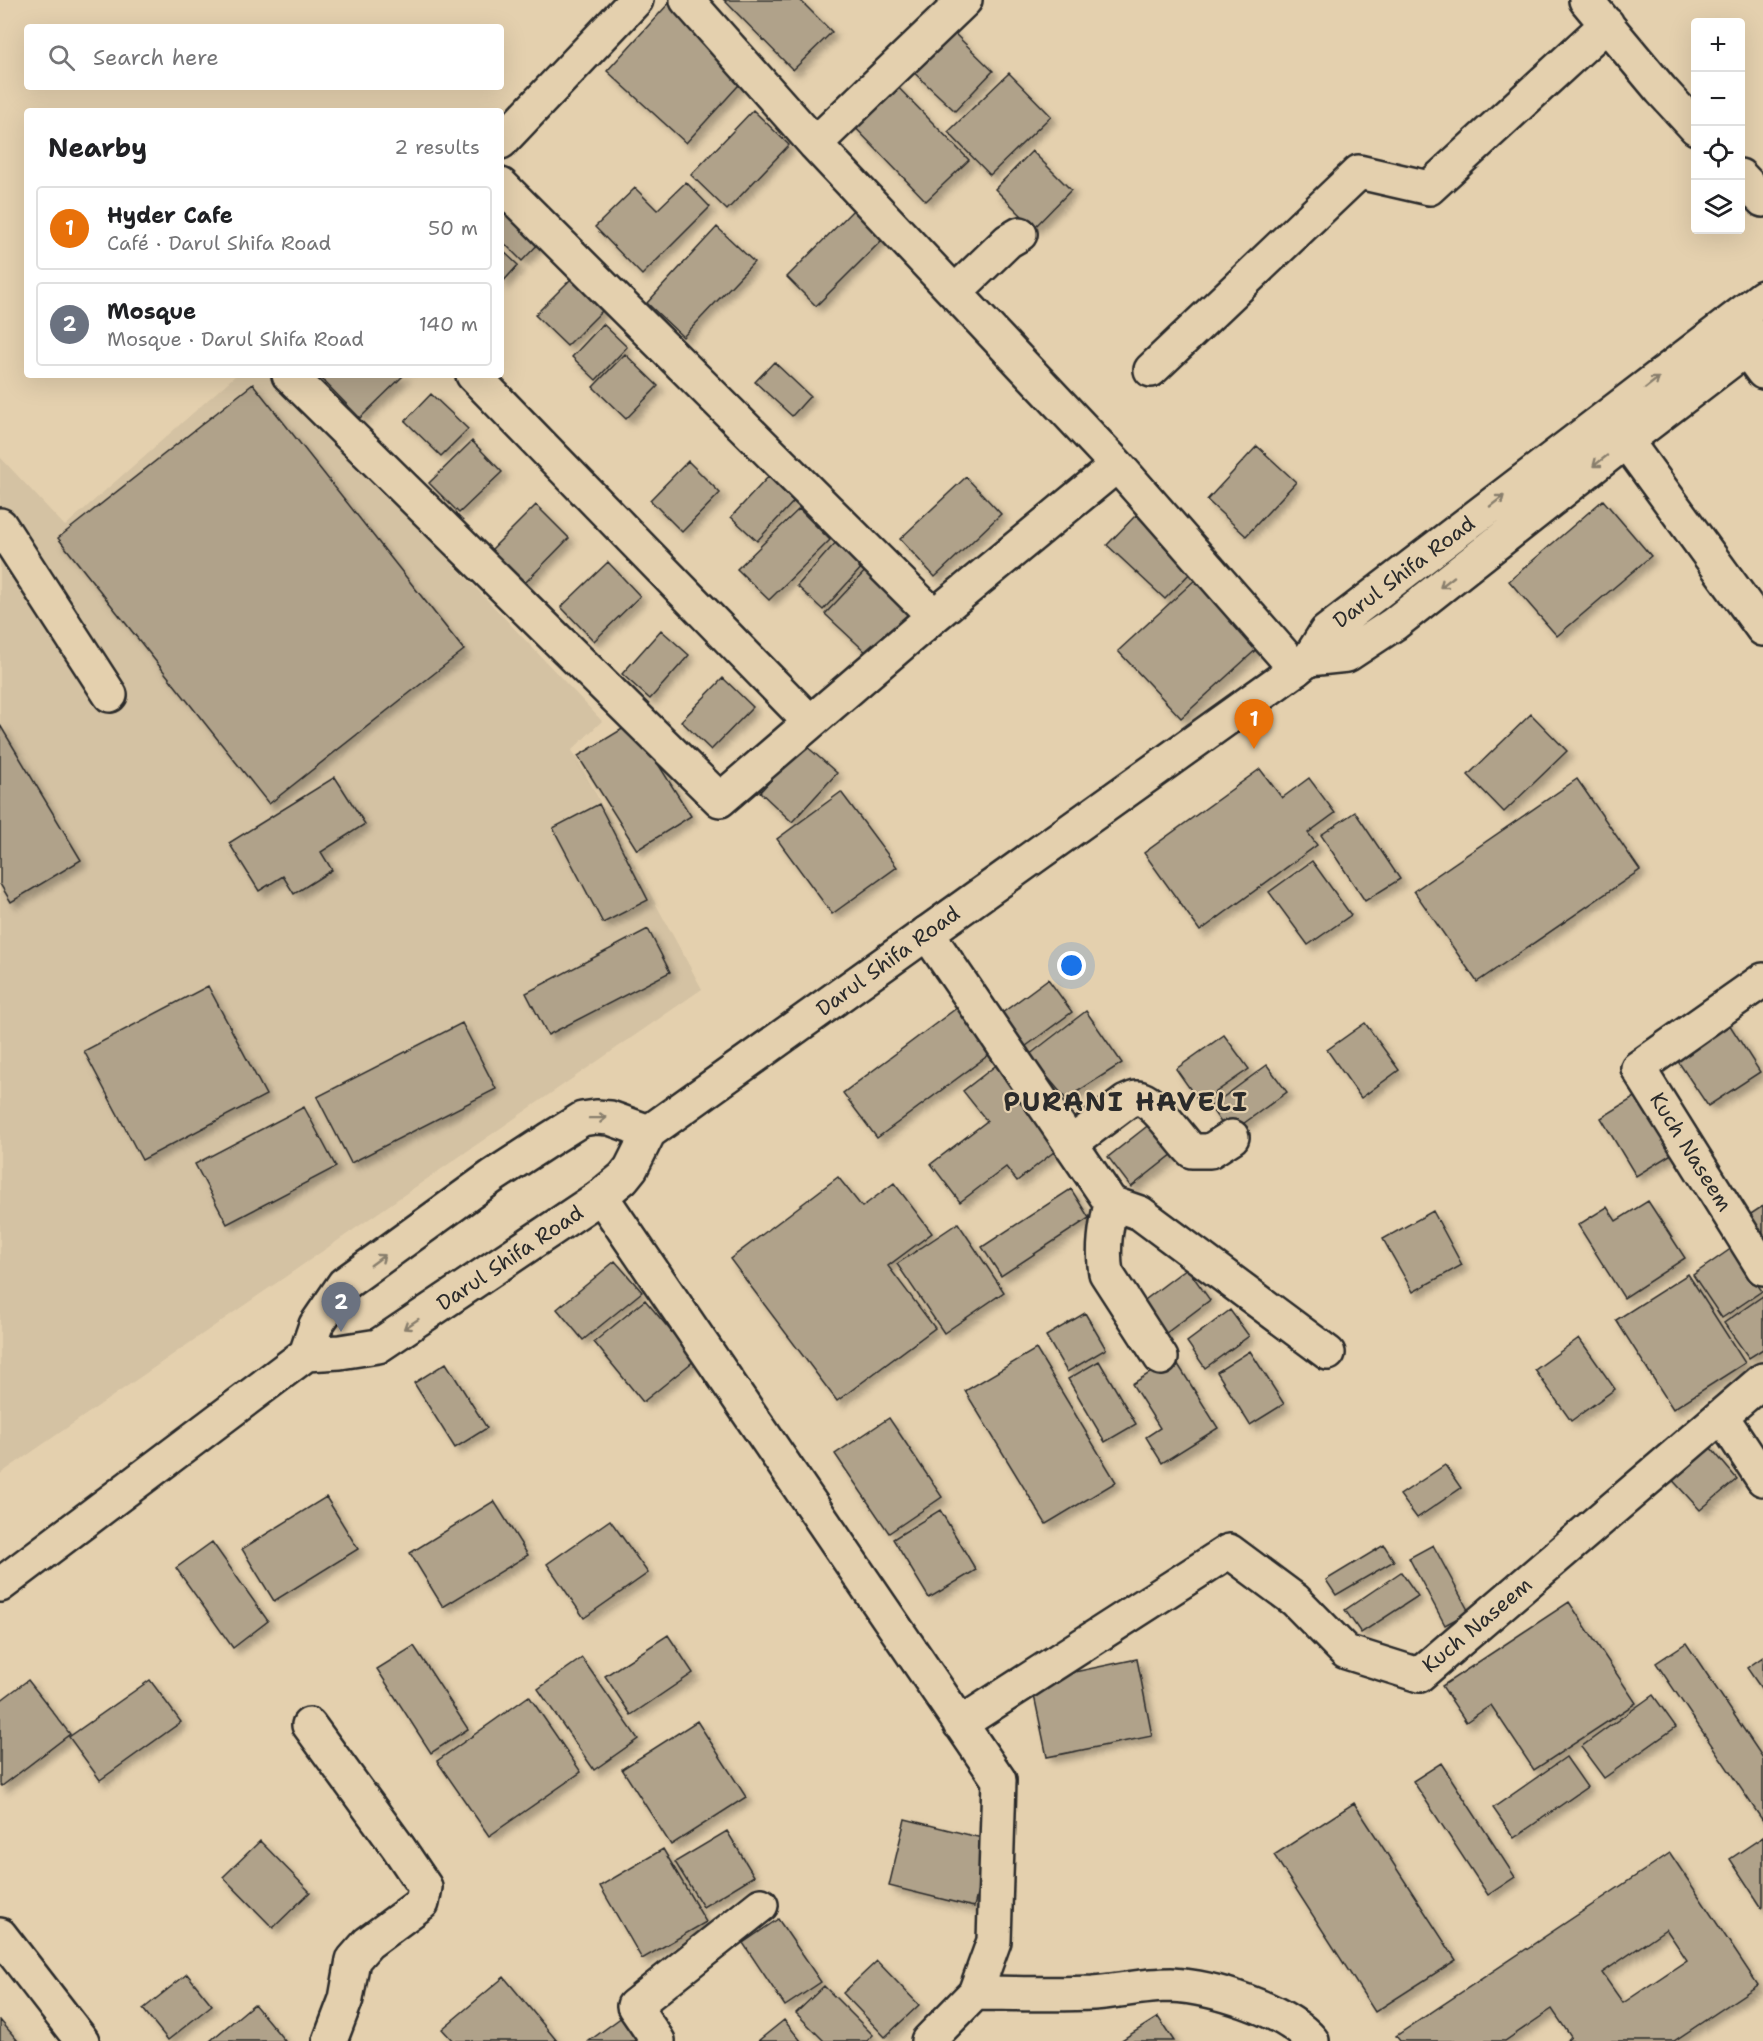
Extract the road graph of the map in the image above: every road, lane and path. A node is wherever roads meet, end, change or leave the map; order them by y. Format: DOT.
graph roads {
  1 [pos="636,0"];
  2 [pos="687,0"];
  3 [pos="964,0"];
  4 [pos="1597,12"];
  5 [pos="1693,126"];
  6 [pos="504,139"];
  7 [pos="815,144"];
  8 [pos="1744,180"];
  9 [pos="504,187"];
  10 [pos="1763,200"];
  11 [pos="1020,234"];
  12 [pos="955,292"];
  13 [pos="1763,297"];
  14 [pos="1757,352"];
  15 [pos="1151,370"];
  16 [pos="292,378"];
  17 [pos="476,378"];
  18 [pos="1626,441"];
  19 [pos="1117,465"];
  20 [pos="0,525"];
  21 [pos="934,616"];
  22 [pos="1763,629"];
  23 [pos="1303,664"];
  24 [pos="110,695"];
  25 [pos="810,722"];
  26 [pos="927,933"];
  27 [pos="1763,980"];
  28 [pos="649,1132"];
  29 [pos="1232,1137"];
  30 [pos="1070,1144"];
  31 [pos="601,1196"];
  32 [pos="1111,1203"];
  33 [pos="1763,1268"];
  34 [pos="1328,1353"];
  35 [pos="306,1354"];
  36 [pos="1161,1358"];
  37 [pos="1763,1380"];
  38 [pos="1722,1417"];
  39 [pos="1763,1479"];
  40 [pos="0,1585"];
  41 [pos="960,1724"];
  42 [pos="309,1725"];
  43 [pos="761,1905"];
  44 [pos="0,1935"];
  45 [pos="975,1993"];
  46 [pos="82,2041"];
  47 [pos="330,2041"];
  48 [pos="658,2041"];
  49 [pos="928,2041"];
  50 [pos="1312,2041"];
  1 -- 6 [label="street"];
  2 -- 7 [label="street"];
  3 -- 7 [label="street"];
  4 -- 5 [label="street"];
  4 -- 15 [label="street"];
  7 -- 12 [label="street"];
  8 -- 10 [label="street"];
  9 -- 21 [label="street"];
  11 -- 12 [label="street"];
  12 -- 19 [label="street"];
  23 -- 13 [label="street, Darul Shifa Road, one-way"];
  14 -- 18 [label="street"];
  16 -- 25 [label="street"];
  17 -- 25 [label="street"];
  18 -- 22 [label="street"];
  18 -- 23 [label="street, one-way"];
  19 -- 21 [label="street"];
  19 -- 23 [label="street"];
  20 -- 24 [label="street"];
  21 -- 25 [label="street"];
  23 -- 26 [label="street, Darul Shifa Road"];
  26 -- 28 [label="street, Darul Shifa Road"];
  26 -- 30 [label="street"];
  27 -- 33 [label="street, Kuch Naseem"];
  28 -- 31 [label="street, Darul Shifa Road"];
  35 -- 28 [label="street, one-way"];
  29 -- 30 [label="street"];
  30 -- 32 [label="street"];
  31 -- 35 [label="street, Darul Shifa Road, one-way"];
  31 -- 41 [label="street"];
  32 -- 34 [label="street"];
  32 -- 36 [label="street"];
  35 -- 40 [label="street"];
  37 -- 38 [label="street, Kuch Naseem"];
  38 -- 39 [label="street"];
  38 -- 41 [label="street, Kuch Naseem"];
  41 -- 45 [label="street"];
  42 -- 47 [label="street"];
  43 -- 48 [label="street"];
  44 -- 46 [label="street"];
  45 -- 49 [label="street"];
  45 -- 50 [label="street"];
}
